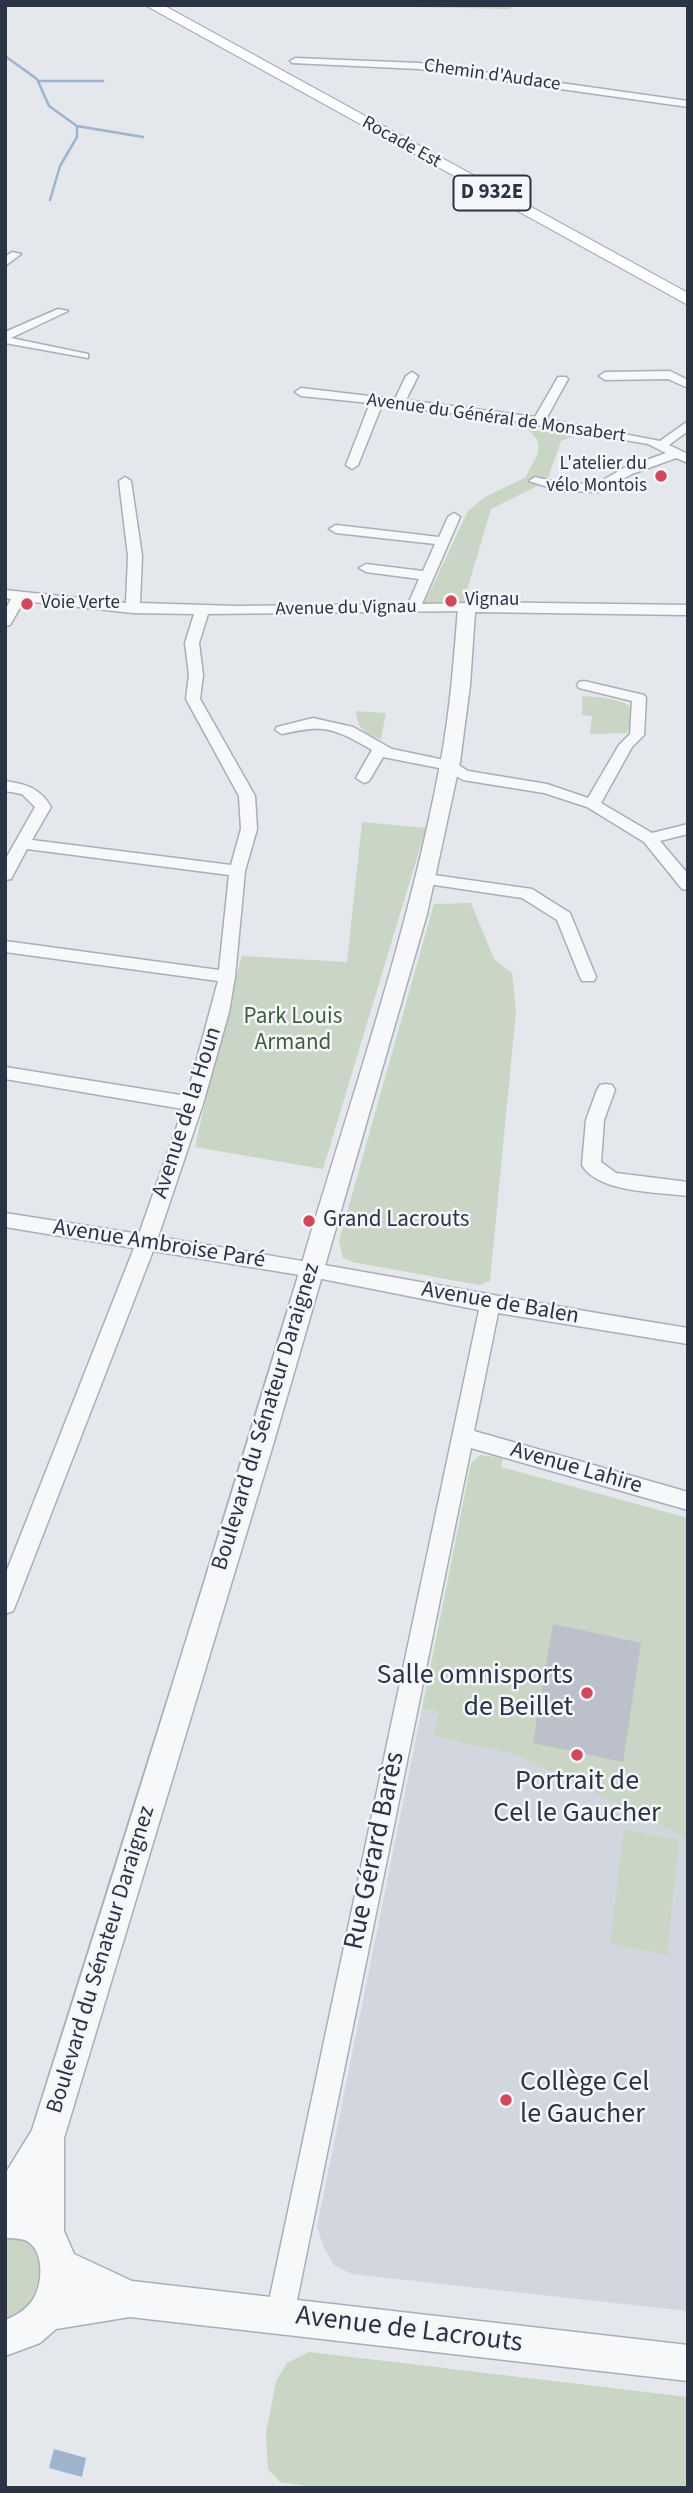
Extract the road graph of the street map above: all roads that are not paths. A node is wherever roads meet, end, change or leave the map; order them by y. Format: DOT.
graph roads {
  1 [pos="152,5"];
  2 [pos="295,61"];
  3 [pos="688,104"];
  4 [pos="16,254"];
  5 [pos="5,263"];
  6 [pos="688,300"];
  7 [pos="62,311"];
  8 [pos="5,338"];
  9 [pos="84,356"];
  10 [pos="412,376"];
  11 [pos="604,376"];
  12 [pos="562,379"];
  13 [pos="688,385"];
  14 [pos="301,392"];
  15 [pos="377,401"];
  16 [pos="399,403"];
  17 [pos="538,423"];
  18 [pos="688,425"];
  19 [pos="662,445"];
  20 [pos="682,456"];
  21 [pos="352,465"];
  22 [pos="125,481"];
  23 [pos="535,481"];
  24 [pos="454,517"];
  25 [pos="336,529"];
  26 [pos="443,541"];
  27 [pos="366,569"];
  28 [pos="428,576"];
  29 [pos="12,595"];
  30 [pos="467,607"];
  31 [pos="413,608"];
  32 [pos="133,609"];
  33 [pos="688,610"];
  34 [pos="202,612"];
  35 [pos="5,622"];
  36 [pos="584,685"];
  37 [pos="282,730"];
  38 [pos="380,749"];
  39 [pos="449,765"];
  40 [pos="364,778"];
  41 [pos="5,786"];
  42 [pos="24,788"];
  43 [pos="592,804"];
  44 [pos="688,829"];
  45 [pos="650,839"];
  46 [pos="23,844"];
  47 [pos="237,871"];
  48 [pos="5,875"];
  49 [pos="427,879"];
  50 [pos="688,885"];
  51 [pos="5,946"];
  52 [pos="227,977"];
  53 [pos="588,978"];
  54 [pos="5,1073"];
  55 [pos="606,1090"];
  56 [pos="194,1104"];
  57 [pos="688,1188"];
  58 [pos="5,1220"];
  59 [pos="146,1243"];
  60 [pos="312,1269"];
  61 [pos="489,1304"];
  62 [pos="688,1336"];
  63 [pos="463,1437"];
  64 [pos="688,1501"];
  65 [pos="10,1575"];
  66 [pos="5,1604"];
  67 [pos="47,2137"];
  68 [pos="5,2207"];
  69 [pos="5,2220"];
  70 [pos="53,2250"];
  71 [pos="130,2299"];
  72 [pos="46,2312"];
  73 [pos="280,2315"];
  74 [pos="8,2342"];
  75 [pos="688,2363"];
  1 -- 6 [label="main road, Rocade Est / D 932E"];
  2 -- 3 [label="street, Chemin d'Audace"];
  4 -- 5 [label="street"];
  7 -- 8 [label="street"];
  8 -- 9 [label="street"];
  10 -- 16 [label="street"];
  11 -- 13 [label="street"];
  12 -- 17 [label="street"];
  14 -- 15 [label="street, Avenue du Général de Monsabert"];
  15 -- 16 [label="street, Avenue du Général de Monsabert"];
  15 -- 21 [label="street"];
  16 -- 17 [label="street, Avenue du Général de Monsabert"];
  17 -- 19 [label="street, Avenue du Général de Monsabert"];
  18 -- 19 [label="street"];
  19 -- 20 [label="street, Avenue du Général de Monsabert"];
  20 -- 23 [label="street"];
  22 -- 32 [label="street"];
  24 -- 26 [label="street"];
  25 -- 26 [label="street"];
  26 -- 28 [label="street"];
  27 -- 28 [label="street"];
  28 -- 31 [label="street"];
  29 -- 32 [label="street, Avenue du Vignau"];
  29 -- 35 [label="street"];
  30 -- 31 [label="street, Avenue du Vignau"];
  30 -- 33 [label="street, Avenue du Vignau"];
  30 -- 39 [label="street, Boulevard du Sénateur Daraignez"];
  31 -- 34 [label="street, Avenue du Vignau"];
  32 -- 34 [label="street, Avenue du Vignau"];
  34 -- 47 [label="street, Avenue de la Houn"];
  36 -- 43 [label="street"];
  37 -- 38 [label="street"];
  38 -- 39 [label="street"];
  38 -- 40 [label="street"];
  39 -- 43 [label="street"];
  39 -- 49 [label="street, Boulevard du Sénateur Daraignez"];
  41 -- 42 [label="street"];
  42 -- 46 [label="street"];
  43 -- 45 [label="street"];
  44 -- 45 [label="street"];
  45 -- 50 [label="street"];
  46 -- 47 [label="street"];
  46 -- 48 [label="street"];
  47 -- 52 [label="street, Avenue de la Houn"];
  49 -- 53 [label="street"];
  49 -- 60 [label="street, Boulevard du Sénateur Daraignez"];
  51 -- 52 [label="street"];
  52 -- 56 [label="street, Avenue de la Houn"];
  54 -- 56 [label="street"];
  55 -- 57 [label="street"];
  56 -- 59 [label="street, Avenue de la Houn"];
  58 -- 59 [label="street, Avenue Ambroise Paré"];
  59 -- 60 [label="street, Avenue Ambroise Paré"];
  59 -- 65 [label="street, Avenue de la Houn"];
  60 -- 61 [label="street, Avenue de Balen"];
  60 -- 67 [label="street, Boulevard du Sénateur Daraignez"];
  61 -- 62 [label="street, Avenue de Balen"];
  61 -- 63 [label="street, Rue Gérard Barès"];
  63 -- 64 [label="street, Avenue Lahire"];
  63 -- 73 [label="street, Rue Gérard Barès"];
  65 -- 66 [label="street, Avenue de la Houn"];
  67 -- 68 [label="street, Boulevard du Sénateur Daraignez"];
  67 -- 70 [label="street, Boulevard du Sénateur Daraignez"];
  69 -- 70 [label="street, Avenue de Lacrouts"];
  70 -- 71 [label="street, Avenue de Lacrouts"];
  70 -- 72 [label="street, Boulevard du Sénateur Daraignez"];
  71 -- 72 [label="street, Avenue de Lacrouts"];
  71 -- 73 [label="street, Avenue de Lacrouts"];
  72 -- 74 [label="street"];
  73 -- 75 [label="street, Avenue de Lacrouts"];
}
